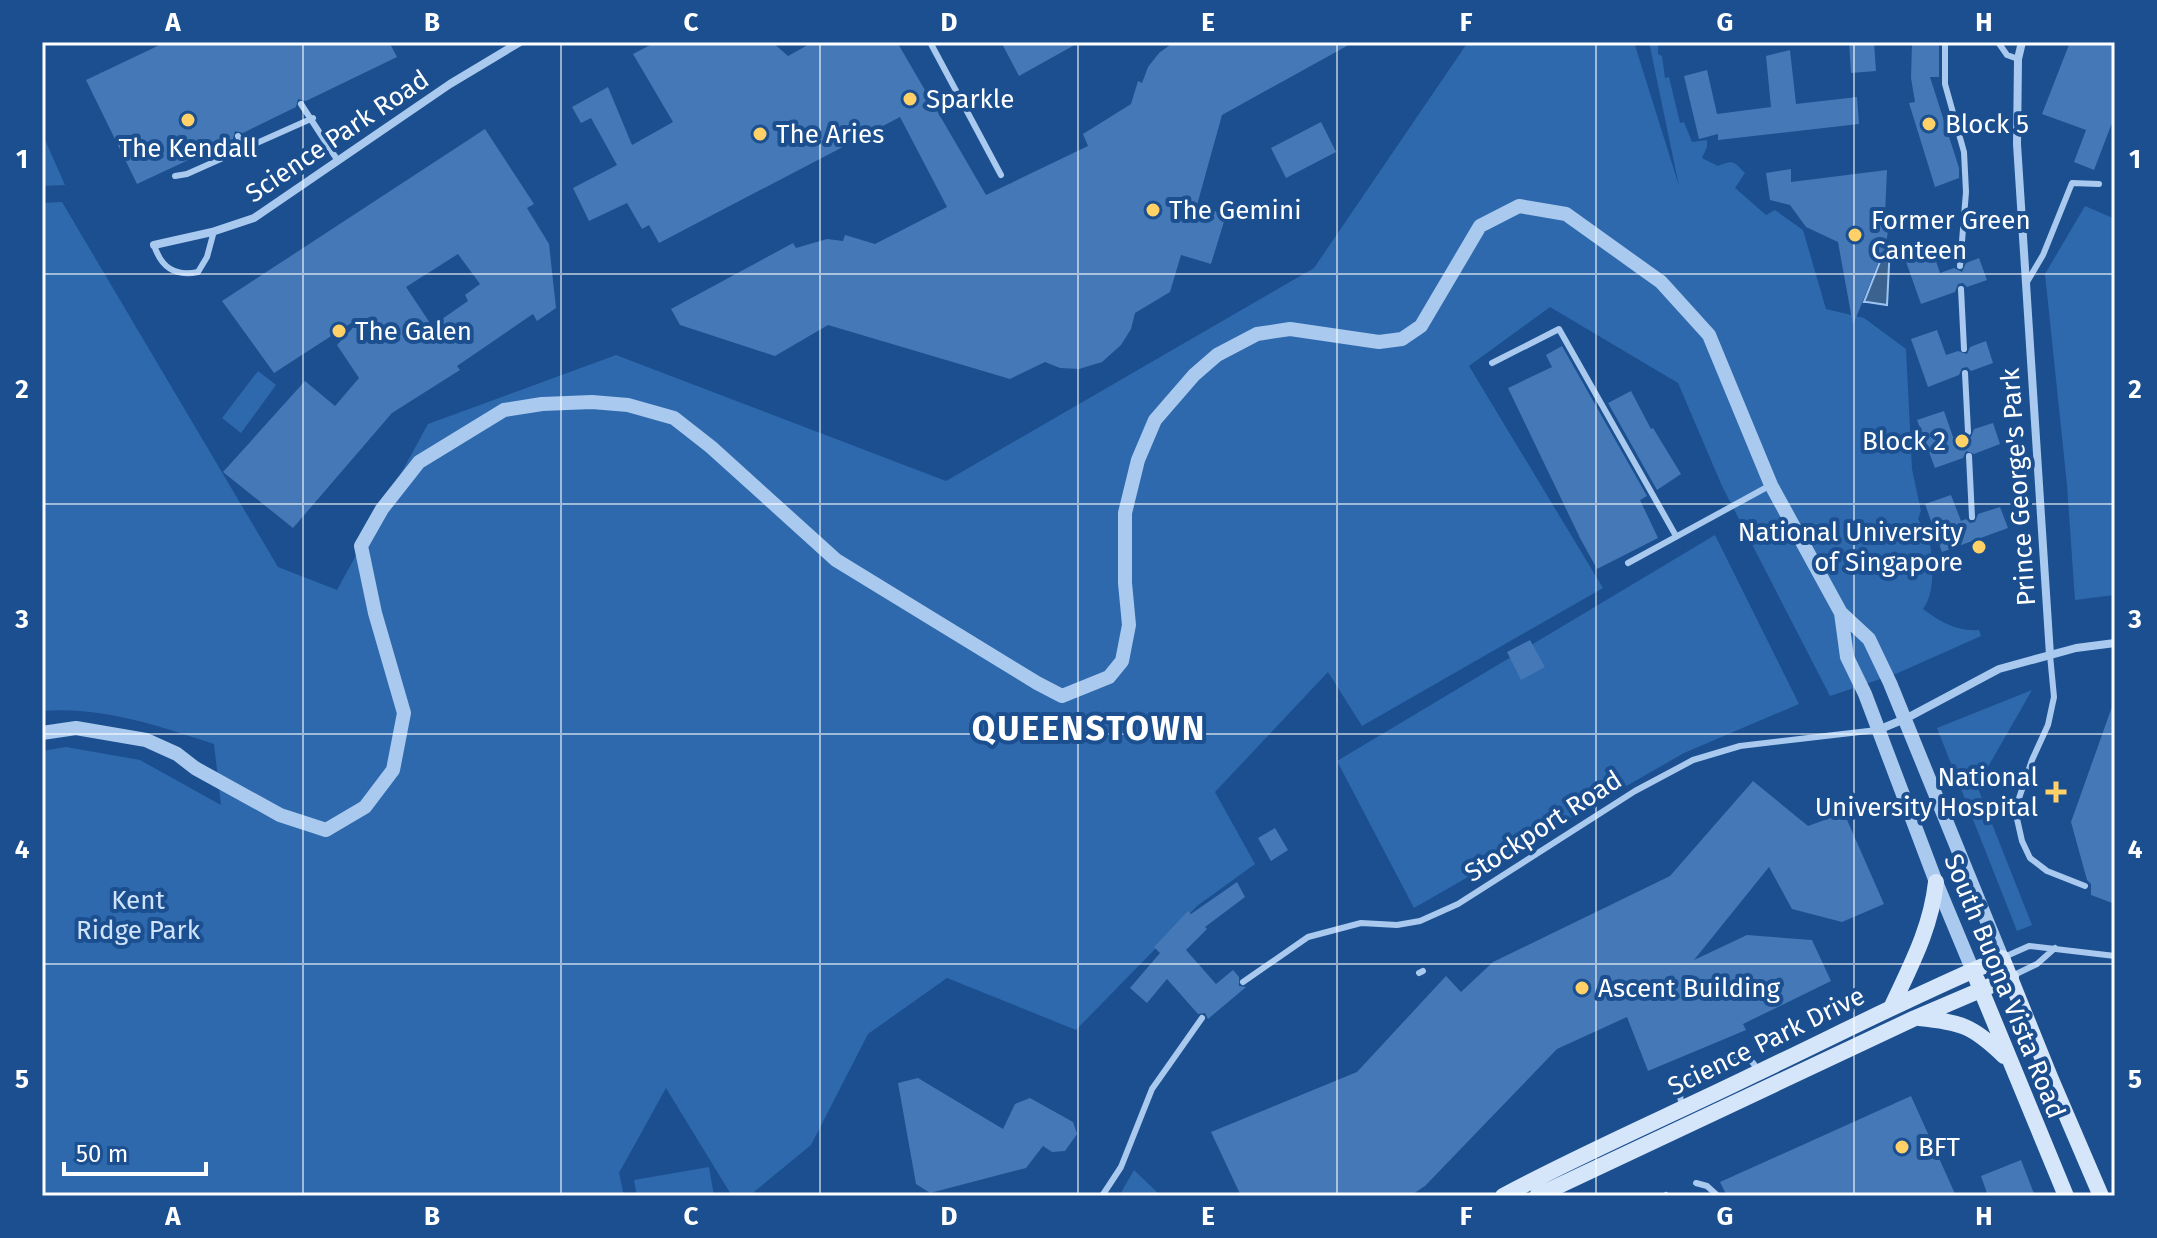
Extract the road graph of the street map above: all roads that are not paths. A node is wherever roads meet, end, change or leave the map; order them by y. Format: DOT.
graph roads {
  1 [pos="520,42"];
  2 [pos="930,42"];
  3 [pos="1945,42"];
  4 [pos="1998,42"];
  5 [pos="2022,42"];
  6 [pos="2018,59"];
  7 [pos="301,104"];
  8 [pos="313,118"];
  9 [pos="238,136"];
  10 [pos="244,150"];
  11 [pos="338,161"];
  12 [pos="1001,175"];
  13 [pos="175,176"];
  14 [pos="2099,184"];
  15 [pos="214,231"];
  16 [pos="154,245"];
  17 [pos="1960,266"];
  18 [pos="2026,285"];
  19 [pos="1961,289"];
  20 [pos="1964,349"];
  21 [pos="1492,363"];
  22 [pos="1965,373"];
  23 [pos="1968,432"];
  24 [pos="1969,456"];
  25 [pos="1771,485"];
  26 [pos="1972,517"];
  27 [pos="1676,536"];
  28 [pos="1628,563"];
  29 [pos="1841,613"];
  30 [pos="2115,643"];
  31 [pos="2050,655"];
  32 [pos="1907,718"];
  33 [pos="1877,730"];
  34 [pos="42,733"];
  35 [pos="1936,882"];
  36 [pos="2085,886"];
  37 [pos="2055,948"];
  38 [pos="2115,956"];
  39 [pos="2002,958"];
  40 [pos="1973,971"];
  41 [pos="2011,977"];
  42 [pos="1243,982"];
  43 [pos="1980,988"];
  44 [pos="1892,1006"];
  45 [pos="1202,1018"];
  46 [pos="1915,1018"];
  47 [pos="2008,1060"];
  48 [pos="1759,1072"];
  49 [pos="1684,1108"];
  50 [pos="1571,1170"];
  51 [pos="1696,1183"];
  52 [pos="1102,1196"];
  53 [pos="1503,1196"];
  54 [pos="1537,1196"];
  55 [pos="1718,1196"];
  56 [pos="2066,1196"];
  57 [pos="2101,1196"];
  1 -- 11 [label="street, Science Park Road"];
  2 -- 12 [label="lane"];
  3 -- 17 [label="lane"];
  4 -- 6 [label="lane"];
  5 -- 6 [label="street, Prince George's Park"];
  6 -- 18 [label="street, Prince George's Park"];
  7 -- 8 [label="lane"];
  8 -- 10 [label="lane"];
  8 -- 11 [label="lane"];
  9 -- 10 [label="lane"];
  10 -- 13 [label="lane"];
  11 -- 15 [label="street, Science Park Road"];
  14 -- 18 [label="lane"];
  15 -- 16 [label="street, Science Park Road"];
  15 -- 16 [label="lane, Science Park Road"];
  18 -- 31 [label="street, Prince George's Park"];
  19 -- 20 [label="lane"];
  21 -- 27 [label="lane"];
  22 -- 23 [label="lane"];
  24 -- 26 [label="lane"];
  25 -- 27 [label="lane"];
  25 -- 29 [label="street, South Buona Vista Road"];
  25 -- 34 [label="street, South Buona Vista Road"];
  27 -- 28 [label="lane"];
  29 -- 32 [label="street, South Buona Vista Road"];
  29 -- 33 [label="street, South Buona Vista Road"];
  30 -- 31 [label="street"];
  31 -- 32 [label="street"];
  31 -- 36 [label="lane, Prince George's Park"];
  32 -- 33 [label="street"];
  32 -- 39 [label="street, South Buona Vista Road"];
  33 -- 35 [label="street, South Buona Vista Road"];
  33 -- 42 [label="lane, Stockport Road"];
  35 -- 40 [label="street, South Buona Vista Road"];
  35 -- 44 [label="main road"];
  37 -- 38 [label="lane, Science Park Drive"];
  37 -- 39 [label="lane, Science Park Drive"];
  37 -- 41 [label="lane, Science Park Drive"];
  39 -- 40 [label="main road, Science Park Drive"];
  39 -- 41 [label="main road, South Buona Vista Road"];
  40 -- 43 [label="main road, South Buona Vista Road"];
  40 -- 44 [label="main road, Science Park Drive"];
  41 -- 43 [label="main road, Science Park Drive"];
  41 -- 57 [label="main road, South Buona Vista Road"];
  43 -- 46 [label="main road, Science Park Drive"];
  43 -- 47 [label="main road, South Buona Vista Road"];
  44 -- 48 [label="main road, Science Park Drive"];
  45 -- 52 [label="lane"];
  46 -- 47 [label="main road"];
  46 -- 50 [label="main road, Science Park Drive"];
  47 -- 56 [label="main road, South Buona Vista Road"];
  48 -- 49 [label="main road, Science Park Drive"];
  48 -- 49 [label="lane"];
  49 -- 50 [label="main road, Science Park Drive"];
  50 -- 53 [label="main road, Science Park Drive"];
  50 -- 54 [label="main road, Science Park Drive"];
  51 -- 55 [label="lane"];
}
